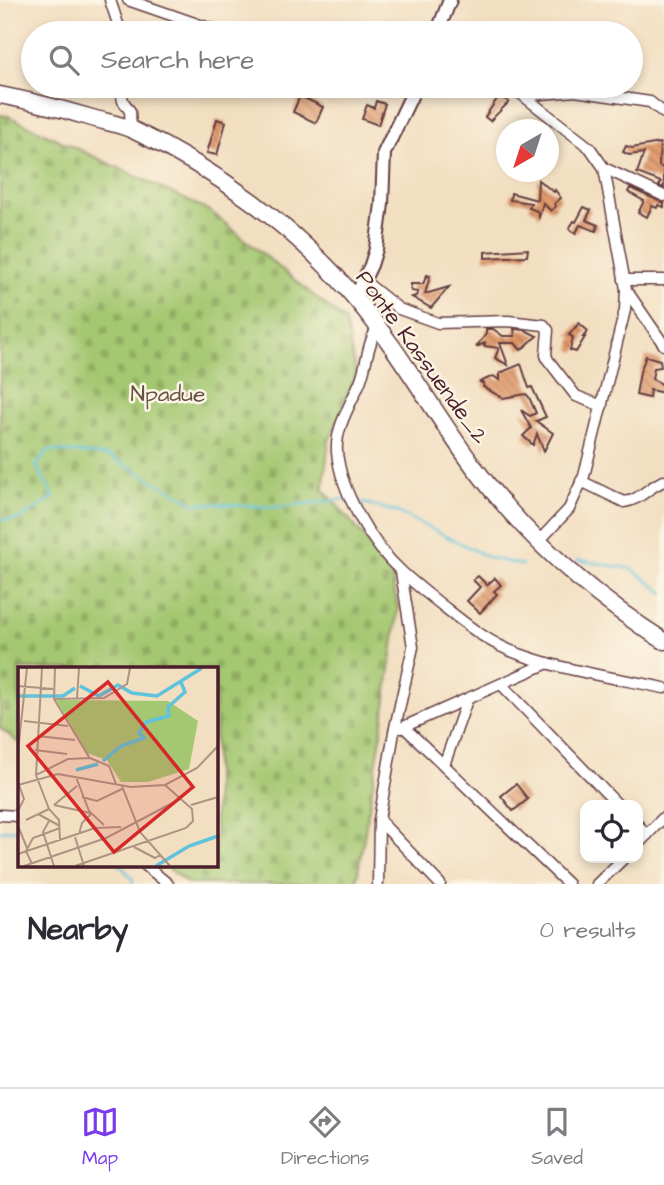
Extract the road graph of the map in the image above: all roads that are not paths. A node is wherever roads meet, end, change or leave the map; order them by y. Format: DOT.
graph roads {
  1 [pos="110,0"];
  2 [pos="128,0"];
  3 [pos="450,0"];
  4 [pos="117,21"];
  5 [pos="188,21"];
  6 [pos="442,21"];
  7 [pos="0,94"];
  8 [pos="122,98"];
  9 [pos="410,98"];
  10 [pos="526,98"];
  11 [pos="623,98"];
  12 [pos="664,113"];
  13 [pos="131,129"];
  14 [pos="604,168"];
  15 [pos="664,196"];
  16 [pos="664,280"];
  17 [pos="364,281"];
  18 [pos="625,285"];
  19 [pos="355,298"];
  20 [pos="378,327"];
  21 [pos="664,345"];
  22 [pos="602,406"];
  23 [pos="582,481"];
  24 [pos="664,481"];
  25 [pos="538,542"];
  26 [pos="401,572"];
  27 [pos="664,641"];
  28 [pos="548,663"];
  29 [pos="501,684"];
  30 [pos="664,688"];
  31 [pos="467,700"];
  32 [pos="404,727"];
  33 [pos="394,732"];
  34 [pos="444,765"];
  35 [pos="613,800"];
  36 [pos="0,815"];
  37 [pos="18,816"];
  38 [pos="664,817"];
  39 [pos="379,820"];
  40 [pos="643,831"];
  41 [pos="647,835"];
  42 [pos="643,839"];
  43 [pos="619,863"];
  44 [pos="146,866"];
  45 [pos="168,884"];
  46 [pos="378,884"];
  47 [pos="440,884"];
  48 [pos="568,884"];
  49 [pos="597,884"];
  1 -- 4 [label="street"];
  2 -- 5 [label="street"];
  3 -- 6 [label="street"];
  7 -- 13 [label="highway, Ponte Kassuende_2"];
  8 -- 13 [label="street"];
  9 -- 17 [label="street"];
  10 -- 14 [label="street"];
  11 -- 12 [label="street"];
  13 -- 19 [label="highway, Ponte Kassuende_2"];
  14 -- 15 [label="street"];
  14 -- 18 [label="street"];
  16 -- 18 [label="street"];
  17 -- 19 [label="street"];
  17 -- 22 [label="street"];
  18 -- 21 [label="street"];
  18 -- 22 [label="street"];
  19 -- 20 [label="highway, Ponte Kassuende_2"];
  20 -- 25 [label="highway, Ponte Kassuende_2"];
  20 -- 26 [label="street"];
  22 -- 23 [label="street"];
  23 -- 24 [label="street"];
  23 -- 25 [label="street"];
  25 -- 27 [label="highway, Ponte Kassuende_2"];
  26 -- 28 [label="street"];
  26 -- 33 [label="street"];
  28 -- 29 [label="street"];
  28 -- 30 [label="street"];
  29 -- 31 [label="street"];
  29 -- 35 [label="street"];
  31 -- 32 [label="street"];
  31 -- 34 [label="street"];
  32 -- 33 [label="street"];
  32 -- 34 [label="street"];
  33 -- 39 [label="street"];
  34 -- 48 [label="street"];
  36 -- 37 [label="street"];
  38 -- 41 [label="street"];
  39 -- 46 [label="street"];
  39 -- 47 [label="street"];
  40 -- 41 [label="street"];
  41 -- 42 [label="street"];
  43 -- 49 [label="street"];
  44 -- 45 [label="street"];
}
